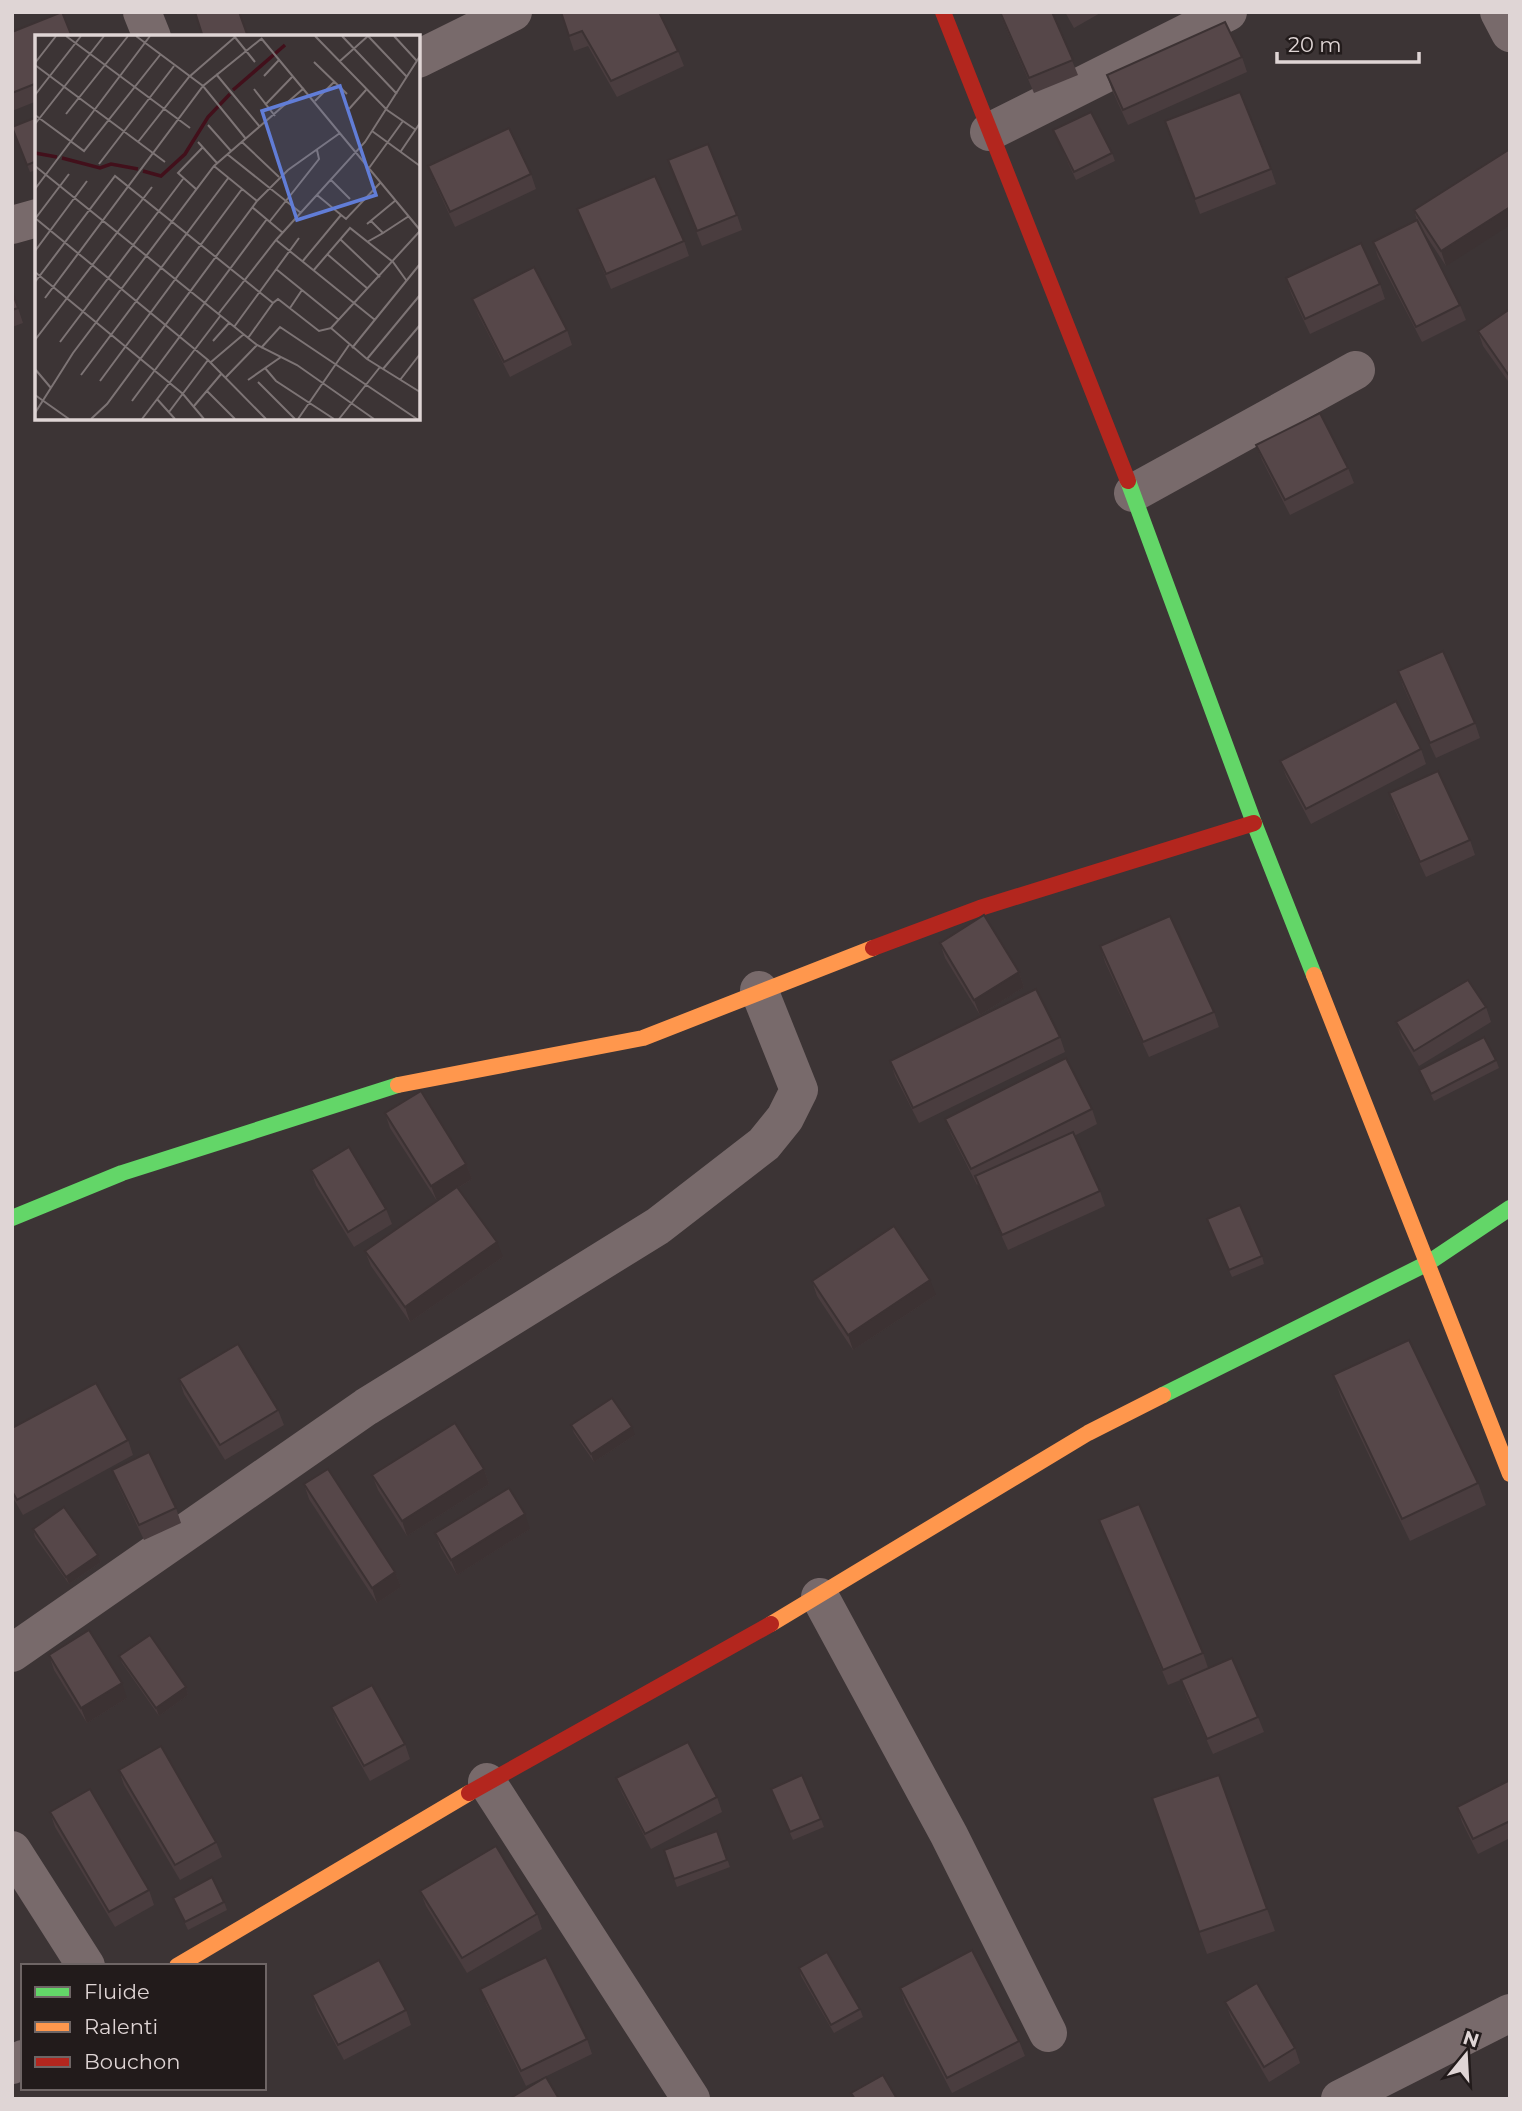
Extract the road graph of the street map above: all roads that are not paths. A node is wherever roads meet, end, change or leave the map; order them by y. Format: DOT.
graph roads {
  1 [pos="142,12"];
  2 [pos="513,12"];
  3 [pos="943,12"];
  4 [pos="1228,12"];
  5 [pos="1499,12"];
  6 [pos="1510,33"];
  7 [pos="151,35"];
  8 [pos="420,58"];
  9 [pos="989,132"];
  10 [pos="35,219"];
  11 [pos="12,225"];
  12 [pos="1356,370"];
  13 [pos="1133,493"];
  14 [pos="1254,823"];
  15 [pos="759,990"];
  16 [pos="1510,1208"];
  17 [pos="12,1218"];
  18 [pos="1428,1263"];
  19 [pos="1510,1474"];
  20 [pos="820,1597"];
  21 [pos="12,1653"];
  22 [pos="487,1782"];
  23 [pos="12,1850"];
  24 [pos="85,1964"];
  25 [pos="180,1964"];
  26 [pos="1510,2013"];
  27 [pos="1048,2033"];
  28 [pos="691,2099"];
  29 [pos="1340,2099"];
  1 -- 7 [label="street"];
  2 -- 8 [label="street"];
  3 -- 9 [label="street"];
  4 -- 9 [label="street"];
  5 -- 6 [label="street"];
  9 -- 13 [label="street"];
  10 -- 11 [label="street"];
  12 -- 13 [label="street"];
  13 -- 14 [label="street"];
  14 -- 15 [label="street"];
  14 -- 18 [label="street"];
  15 -- 17 [label="street"];
  15 -- 21 [label="street"];
  16 -- 18 [label="street"];
  18 -- 19 [label="street"];
  18 -- 20 [label="street"];
  20 -- 22 [label="street"];
  20 -- 27 [label="street"];
  22 -- 25 [label="street"];
  22 -- 28 [label="street"];
  23 -- 24 [label="street"];
  26 -- 29 [label="street"];
}
